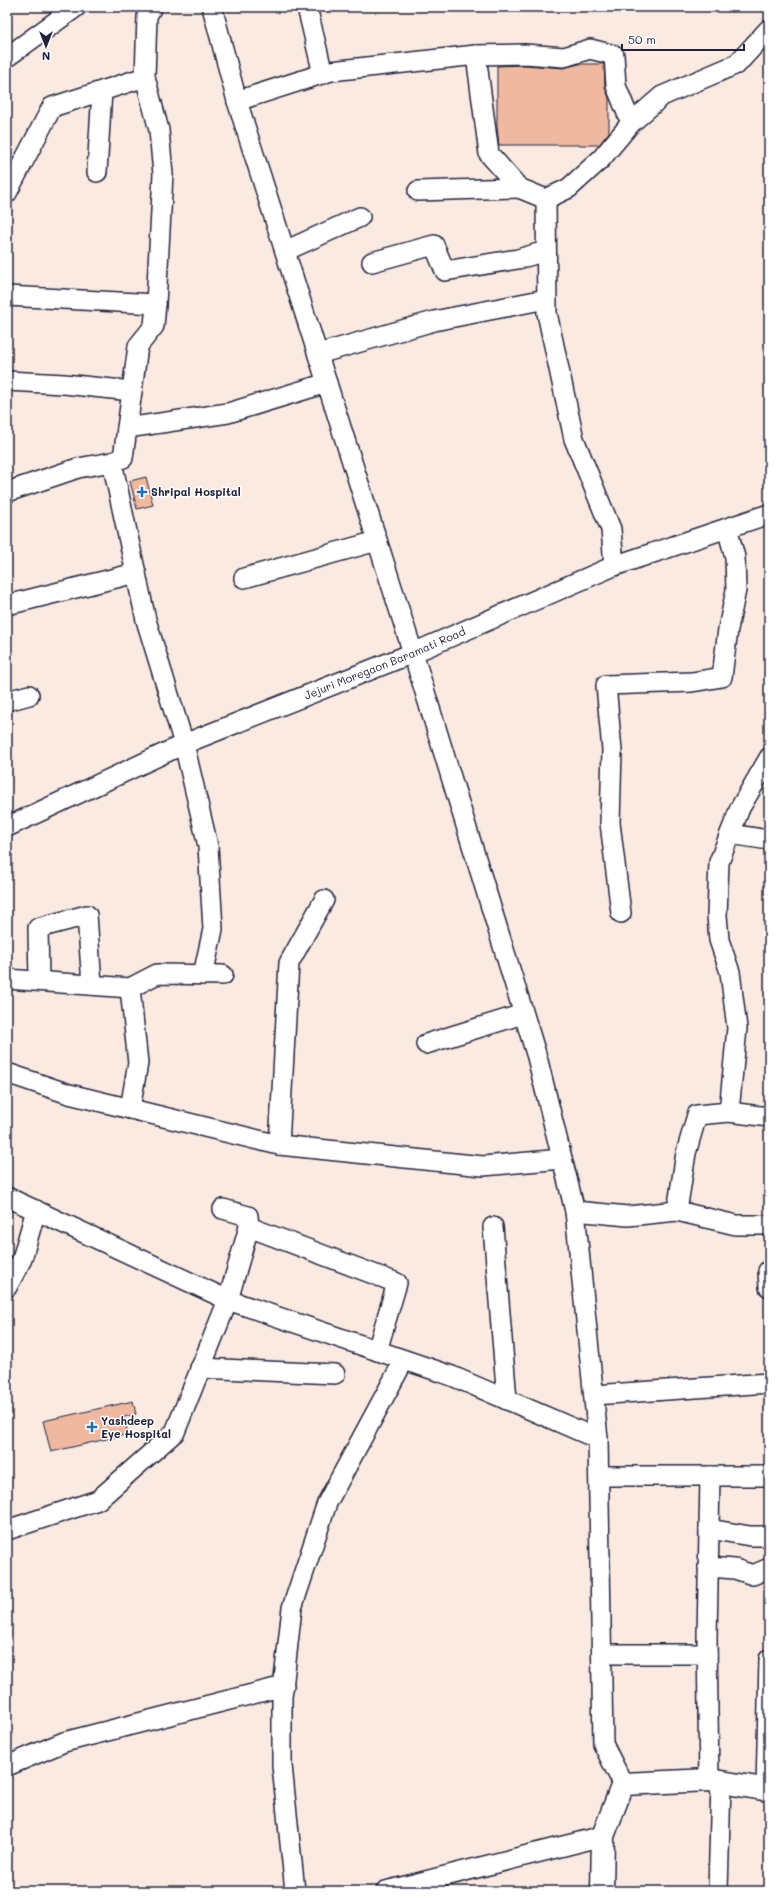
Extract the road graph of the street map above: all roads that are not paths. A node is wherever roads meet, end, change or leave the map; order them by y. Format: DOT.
graph roads {
  1 [pos="76,7"];
  2 [pos="152,7"];
  3 [pos="212,7"];
  4 [pos="307,7"];
  5 [pos="769,29"];
  6 [pos="476,55"];
  7 [pos="7,57"];
  8 [pos="323,74"];
  9 [pos="145,77"];
  10 [pos="102,91"];
  11 [pos="238,101"];
  12 [pos="631,123"];
  13 [pos="97,172"];
  14 [pos="519,188"];
  15 [pos="418,191"];
  16 [pos="7,193"];
  17 [pos="546,199"];
  18 [pos="360,217"];
  19 [pos="285,251"];
  20 [pos="546,252"];
  21 [pos="372,262"];
  22 [pos="7,296"];
  23 [pos="546,299"];
  24 [pos="156,304"];
  25 [pos="318,354"];
  26 [pos="7,381"];
  27 [pos="327,383"];
  28 [pos="132,391"];
  29 [pos="127,428"];
  30 [pos="112,462"];
  31 [pos="7,492"];
  32 [pos="769,514"];
  33 [pos="727,528"];
  34 [pos="378,541"];
  35 [pos="614,566"];
  36 [pos="136,573"];
  37 [pos="244,578"];
  38 [pos="7,605"];
  39 [pos="413,653"];
  40 [pos="29,695"];
  41 [pos="7,701"];
  42 [pos="184,744"];
  43 [pos="769,758"];
  44 [pos="7,827"];
  45 [pos="730,834"];
  46 [pos="769,840"];
  47 [pos="324,900"];
  48 [pos="621,913"];
  49 [pos="203,975"];
  50 [pos="223,975"];
  51 [pos="7,979"];
  52 [pos="39,981"];
  53 [pos="92,985"];
  54 [pos="130,988"];
  55 [pos="523,1014"];
  56 [pos="426,1044"];
  57 [pos="7,1073"];
  58 [pos="130,1109"];
  59 [pos="729,1112"];
  60 [pos="769,1117"];
  61 [pos="280,1145"];
  62 [pos="562,1159"];
  63 [pos="7,1197"];
  64 [pos="36,1210"];
  65 [pos="223,1210"];
  66 [pos="575,1211"];
  67 [pos="677,1211"];
  68 [pos="769,1225"];
  69 [pos="249,1227"];
  70 [pos="493,1227"];
  71 [pos="7,1287"];
  72 [pos="228,1300"];
  73 [pos="377,1351"];
  74 [pos="404,1360"];
  75 [pos="200,1368"];
  76 [pos="335,1374"];
  77 [pos="769,1383"];
  78 [pos="594,1395"];
  79 [pos="507,1400"];
  80 [pos="598,1439"];
  81 [pos="599,1476"];
  82 [pos="710,1476"];
  83 [pos="769,1476"];
  84 [pos="709,1529"];
  85 [pos="7,1530"];
  86 [pos="769,1536"];
  87 [pos="708,1566"];
  88 [pos="769,1568"];
  89 [pos="602,1654"];
  90 [pos="707,1654"];
  91 [pos="769,1659"];
  92 [pos="284,1686"];
  93 [pos="768,1710"];
  94 [pos="7,1766"];
  95 [pos="715,1781"];
  96 [pos="623,1784"];
  97 [pos="768,1790"];
  98 [pos="603,1836"];
  99 [pos="295,1891"];
  100 [pos="386,1891"];
  101 [pos="602,1891"];
  102 [pos="718,1891"];
  1 -- 7 [label="street"];
  2 -- 9 [label="street"];
  3 -- 11 [label="street"];
  4 -- 8 [label="street"];
  5 -- 12 [label="street"];
  6 -- 8 [label="street"];
  6 -- 12 [label="street"];
  6 -- 14 [label="street"];
  8 -- 11 [label="street"];
  9 -- 10 [label="street"];
  9 -- 24 [label="street"];
  10 -- 13 [label="street"];
  10 -- 16 [label="street"];
  11 -- 19 [label="street"];
  12 -- 17 [label="street"];
  14 -- 15 [label="street"];
  14 -- 17 [label="street"];
  17 -- 20 [label="street"];
  18 -- 19 [label="street"];
  19 -- 25 [label="street"];
  20 -- 21 [label="street"];
  20 -- 23 [label="street"];
  22 -- 24 [label="street"];
  23 -- 25 [label="street"];
  23 -- 35 [label="street"];
  24 -- 28 [label="street"];
  25 -- 27 [label="street"];
  26 -- 28 [label="street"];
  27 -- 29 [label="street"];
  27 -- 34 [label="street"];
  28 -- 29 [label="street"];
  29 -- 30 [label="street"];
  30 -- 31 [label="street"];
  30 -- 36 [label="street"];
  32 -- 33 [label="street, Jejuri Moregaon Baramati Road"];
  33 -- 35 [label="street, Jejuri Moregaon Baramati Road"];
  33 -- 48 [label="street"];
  34 -- 37 [label="street"];
  34 -- 39 [label="street"];
  35 -- 39 [label="street, Jejuri Moregaon Baramati Road"];
  36 -- 38 [label="street"];
  36 -- 42 [label="street"];
  39 -- 42 [label="street, Jejuri Moregaon Baramati Road"];
  39 -- 55 [label="street"];
  40 -- 41 [label="street"];
  42 -- 44 [label="street, Jejuri Moregaon Baramati Road"];
  42 -- 49 [label="street"];
  43 -- 45 [label="street"];
  45 -- 46 [label="street"];
  45 -- 59 [label="street"];
  47 -- 61 [label="street"];
  49 -- 50 [label="street"];
  49 -- 54 [label="street"];
  51 -- 52 [label="street"];
  52 -- 53 [label="street"];
  52 -- 53 [label="street"];
  53 -- 54 [label="street"];
  54 -- 58 [label="street"];
  55 -- 56 [label="street"];
  55 -- 62 [label="street"];
  57 -- 58 [label="street"];
  58 -- 61 [label="street"];
  59 -- 60 [label="street"];
  59 -- 67 [label="street"];
  61 -- 62 [label="street"];
  62 -- 66 [label="street"];
  63 -- 64 [label="street"];
  64 -- 71 [label="street"];
  64 -- 72 [label="street"];
  65 -- 69 [label="street"];
  66 -- 67 [label="street"];
  66 -- 78 [label="street"];
  67 -- 68 [label="street"];
  69 -- 72 [label="street"];
  69 -- 73 [label="street"];
  70 -- 79 [label="street"];
  72 -- 73 [label="street"];
  72 -- 75 [label="street"];
  73 -- 74 [label="street"];
  74 -- 79 [label="street"];
  74 -- 92 [label="street"];
  75 -- 76 [label="street"];
  75 -- 85 [label="street"];
  77 -- 78 [label="street"];
  78 -- 80 [label="street"];
  79 -- 80 [label="street"];
  80 -- 81 [label="street"];
  81 -- 82 [label="street"];
  81 -- 89 [label="street"];
  82 -- 83 [label="street"];
  82 -- 84 [label="street"];
  84 -- 86 [label="street"];
  84 -- 87 [label="street"];
  87 -- 88 [label="street"];
  87 -- 90 [label="street"];
  89 -- 90 [label="street"];
  89 -- 96 [label="street"];
  90 -- 95 [label="street"];
  91 -- 93 [label="street"];
  92 -- 94 [label="street"];
  92 -- 99 [label="street"];
  93 -- 97 [label="street"];
  95 -- 96 [label="main road"];
  95 -- 97 [label="main road"];
  95 -- 102 [label="street"];
  96 -- 98 [label="main road"];
  98 -- 100 [label="street"];
  98 -- 101 [label="main road"];
}
